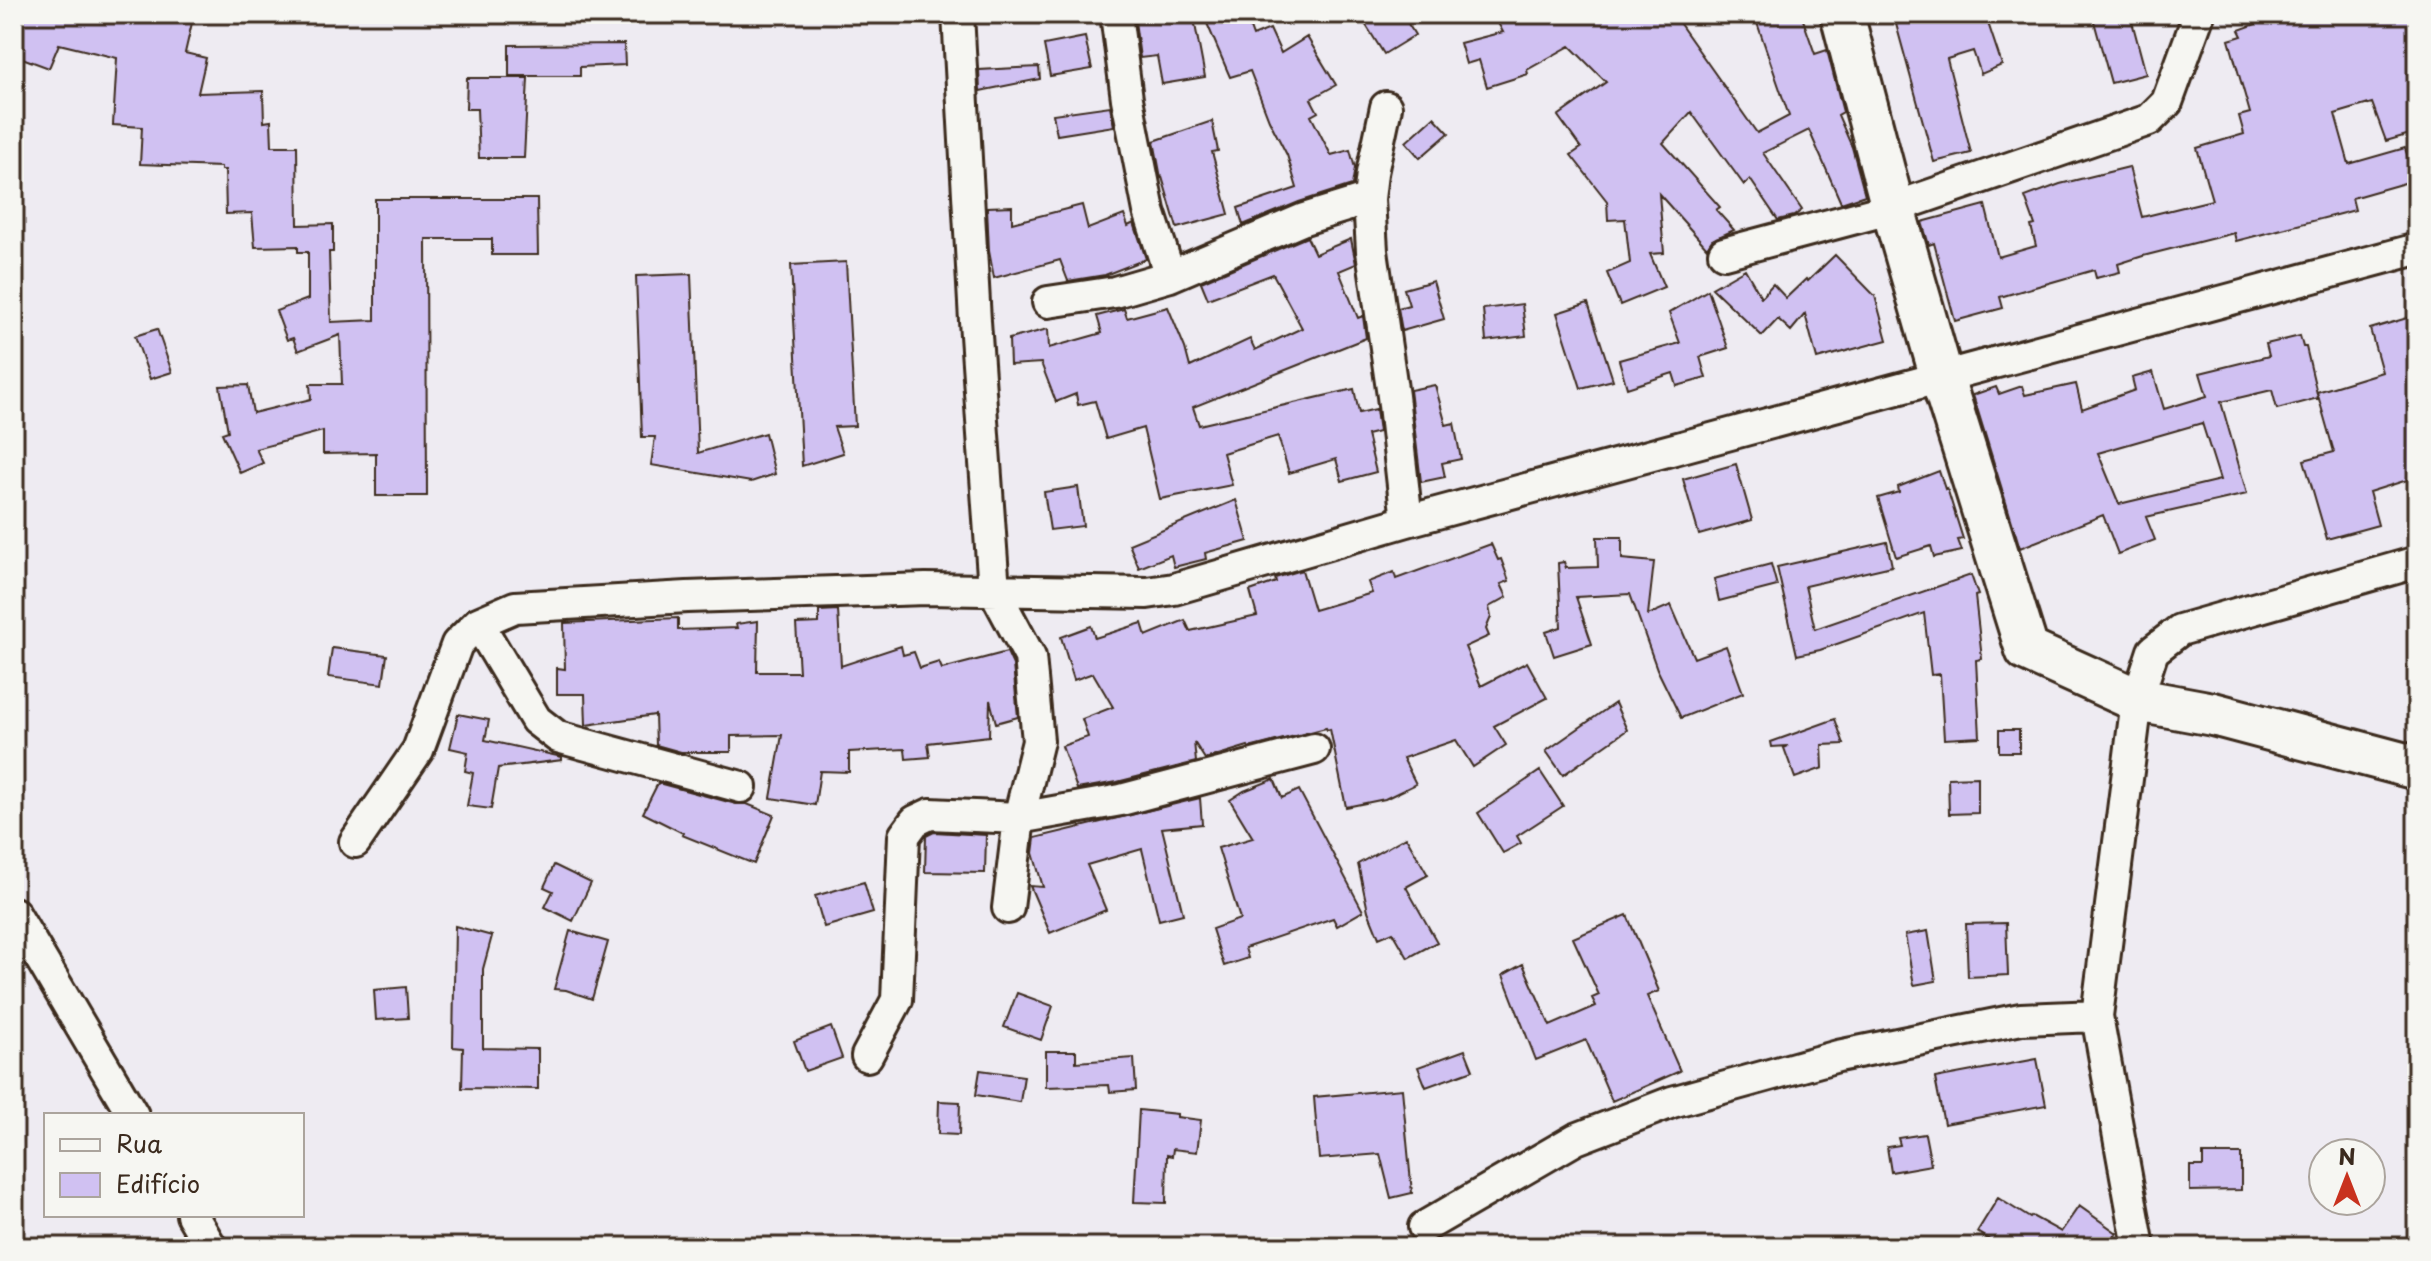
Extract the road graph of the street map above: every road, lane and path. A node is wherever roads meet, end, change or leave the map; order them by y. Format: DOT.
graph roads {
  1 [pos="958,14"];
  2 [pos="1116,14"];
  3 [pos="1842,14"];
  4 [pos="2199,14"];
  5 [pos="1386,107"];
  6 [pos="1369,199"];
  7 [pos="1893,208"];
  8 [pos="2417,249"];
  9 [pos="1724,253"];
  10 [pos="1170,276"];
  11 [pos="1048,302"];
  12 [pos="1942,378"];
  13 [pos="1407,521"];
  14 [pos="2417,562"];
  15 [pos="994,590"];
  16 [pos="478,623"];
  17 [pos="2137,700"];
  18 [pos="1314,749"];
  19 [pos="2417,768"];
  20 [pos="741,787"];
  21 [pos="1019,818"];
  22 [pos="355,842"];
  23 [pos="1008,908"];
  24 [pos="14,913"];
  25 [pos="2097,1016"];
  26 [pos="867,1056"];
  27 [pos="132,1113"];
  28 [pos="193,1217"];
  29 [pos="1424,1227"];
  30 [pos="211,1247"];
  31 [pos="2139,1247"];
  1 -- 15 [label="street"];
  2 -- 10 [label="street"];
  3 -- 7 [label="street"];
  4 -- 7 [label="street"];
  5 -- 6 [label="street"];
  6 -- 10 [label="street"];
  6 -- 13 [label="street"];
  7 -- 9 [label="street"];
  7 -- 12 [label="street"];
  8 -- 12 [label="street"];
  10 -- 11 [label="street"];
  12 -- 13 [label="street"];
  12 -- 17 [label="street"];
  13 -- 15 [label="street"];
  14 -- 17 [label="street"];
  15 -- 16 [label="street"];
  15 -- 21 [label="street"];
  16 -- 20 [label="street"];
  16 -- 22 [label="street"];
  17 -- 19 [label="street"];
  17 -- 25 [label="street"];
  18 -- 21 [label="street"];
  21 -- 23 [label="street"];
  21 -- 26 [label="street"];
  24 -- 27 [label="street"];
  25 -- 29 [label="street"];
  25 -- 31 [label="street"];
  28 -- 30 [label="street"];
}
